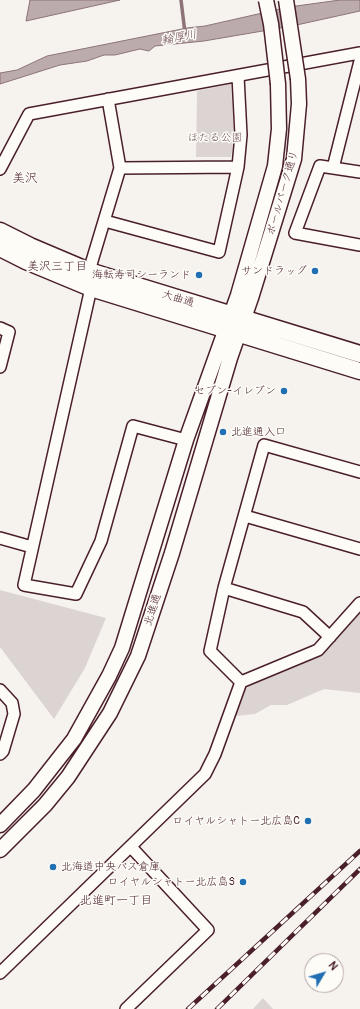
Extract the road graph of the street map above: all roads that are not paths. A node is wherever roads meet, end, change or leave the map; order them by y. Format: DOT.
graph roads {
  1 [pos="266,0"];
  2 [pos="286,0"];
  3 [pos="360,53"];
  4 [pos="360,61"];
  5 [pos="238,76"];
  6 [pos="108,99"];
  7 [pos="238,167"];
  8 [pos="120,168"];
  9 [pos="334,168"];
  10 [pos="0,169"];
  11 [pos="360,172"];
  12 [pos="105,221"];
  13 [pos="0,231"];
  14 [pos="360,244"];
  15 [pos="0,248"];
  16 [pos="89,271"];
  17 [pos="91,288"];
  18 [pos="235,325"];
  19 [pos="0,328"];
  20 [pos="360,354"];
  21 [pos="0,367"];
  22 [pos="360,371"];
  23 [pos="186,440"];
  24 [pos="360,472"];
  25 [pos="245,516"];
  26 [pos="0,538"];
  27 [pos="32,547"];
  28 [pos="360,549"];
  29 [pos="224,588"];
  30 [pos="360,603"];
  31 [pos="330,637"];
  32 [pos="241,682"];
  33 [pos="0,690"];
  34 [pos="0,754"];
  35 [pos="0,825"];
  36 [pos="131,847"];
  37 [pos="0,850"];
  38 [pos="0,973"];
  39 [pos="126,1009"];
  1 -- 18 [label="street, ボールパーク通り, bridge"];
  2 -- 18 [label="street, ボールパーク通り, bridge"];
  3 -- 5 [label="street"];
  4 -- 9 [label="street"];
  5 -- 6 [label="street"];
  5 -- 7 [label="street"];
  6 -- 8 [label="street"];
  6 -- 10 [label="street"];
  7 -- 8 [label="street"];
  7 -- 12 [label="street"];
  8 -- 12 [label="street"];
  9 -- 11 [label="street"];
  9 -- 14 [label="street"];
  12 -- 16 [label="street"];
  13 -- 16 [label="main road, 大曲通"];
  15 -- 17 [label="main road, 大曲通"];
  16 -- 17 [label="street"];
  16 -- 18 [label="main road, 大曲通"];
  17 -- 18 [label="main road, 大曲通"];
  17 -- 27 [label="street"];
  18 -- 20 [label="main road, 大曲通"];
  18 -- 22 [label="main road, 大曲通"];
  18 -- 23 [label="street, 北進通"];
  18 -- 37 [label="street, 北進通"];
  19 -- 21 [label="street"];
  23 -- 27 [label="street"];
  23 -- 35 [label="street, 北進通"];
  24 -- 25 [label="street"];
  25 -- 28 [label="street"];
  25 -- 29 [label="street"];
  26 -- 27 [label="street"];
  29 -- 31 [label="street"];
  29 -- 32 [label="street"];
  30 -- 31 [label="street"];
  31 -- 32 [label="street"];
  32 -- 36 [label="street"];
  33 -- 34 [label="street"];
  36 -- 38 [label="street"];
  36 -- 39 [label="street"];
}
